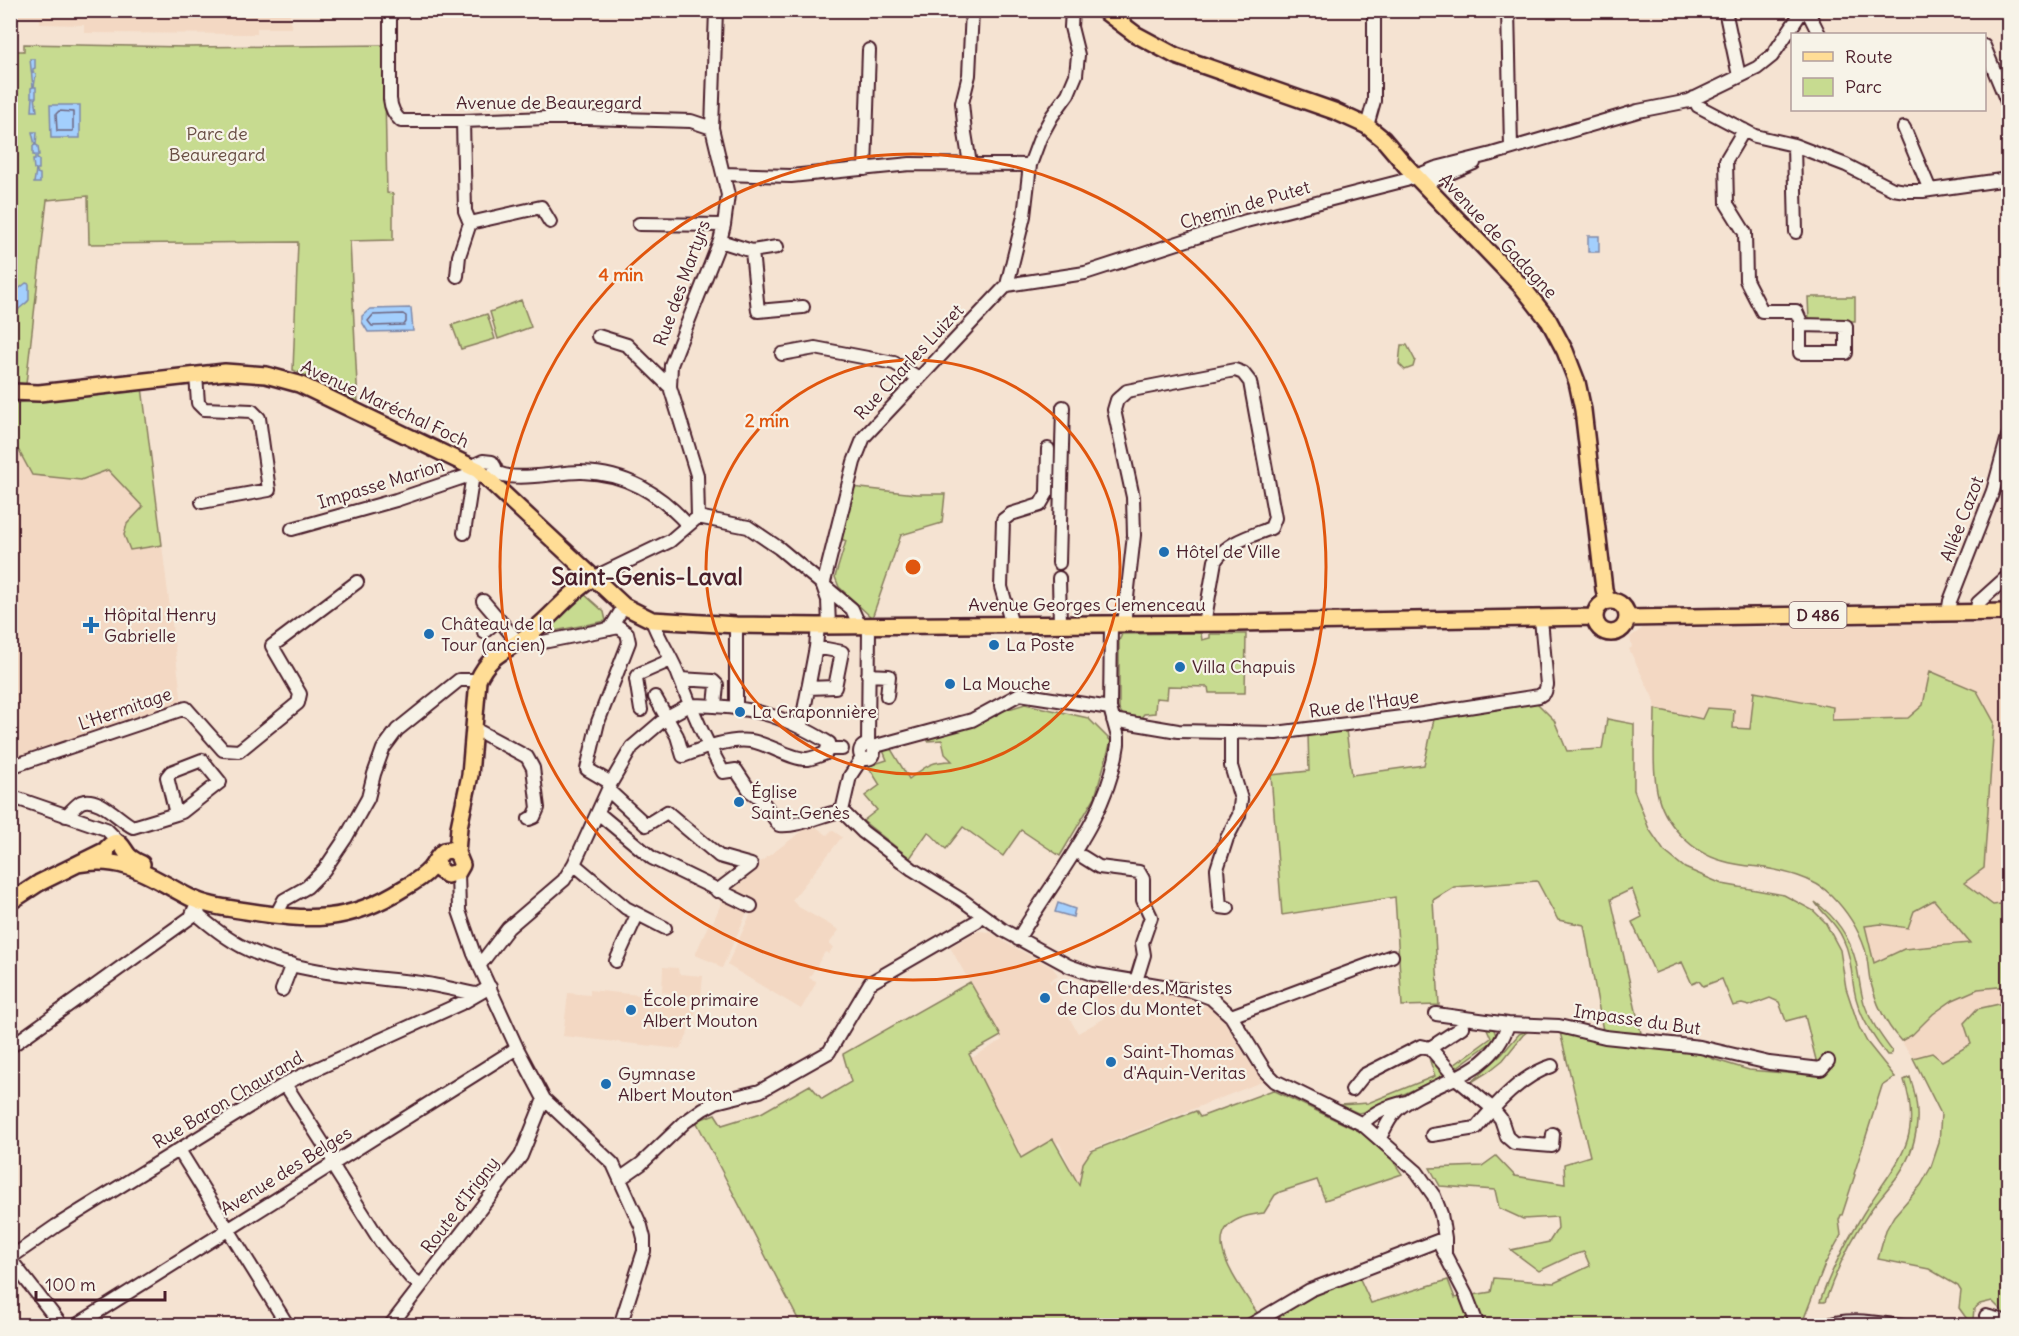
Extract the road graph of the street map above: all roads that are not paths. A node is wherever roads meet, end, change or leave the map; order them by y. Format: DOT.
graph roads {
  1 [pos="390,10"];
  2 [pos="716,10"];
  3 [pos="972,10"];
  4 [pos="1072,10"];
  5 [pos="1103,10"];
  6 [pos="1118,10"];
  7 [pos="1374,10"];
  8 [pos="1508,10"];
  9 [pos="1725,10"];
  10 [pos="1805,10"];
  11 [pos="1818,33"];
  12 [pos="869,50"];
  13 [pos="1986,51"];
  14 [pos="1192,61"];
  15 [pos="1739,76"];
  16 [pos="1694,98"];
  17 [pos="2008,104"];
  18 [pos="463,121"];
  19 [pos="1367,126"];
  20 [pos="712,128"];
  21 [pos="1904,128"];
  22 [pos="1744,130"];
  23 [pos="1794,145"];
  24 [pos="1511,148"];
  25 [pos="970,164"];
  26 [pos="1030,165"];
  27 [pos="866,169"];
  28 [pos="724,174"];
  29 [pos="2008,179"];
  30 [pos="1420,180"];
  31 [pos="1930,190"];
  32 [pos="550,222"];
  33 [pos="470,223"];
  34 [pos="639,224"];
  35 [pos="724,225"];
  36 [pos="1796,232"];
  37 [pos="720,241"];
  38 [pos="777,247"];
  39 [pos="752,251"];
  40 [pos="457,276"];
  41 [pos="1007,285"];
  42 [pos="802,307"];
  43 [pos="1800,326"];
  44 [pos="598,336"];
  45 [pos="782,354"];
  46 [pos="196,375"];
  47 [pos="919,378"];
  48 [pos="670,387"];
  49 [pos="10,392"];
  50 [pos="1063,407"];
  51 [pos="2008,436"];
  52 [pos="1048,449"];
  53 [pos="475,470"];
  54 [pos="493,476"];
  55 [pos="202,502"];
  56 [pos="693,521"];
  57 [pos="292,529"];
  58 [pos="464,533"];
  59 [pos="1059,562"];
  60 [pos="2008,576"];
  61 [pos="594,578"];
  62 [pos="1059,578"];
  63 [pos="357,582"];
  64 [pos="823,586"];
  65 [pos="483,601"];
  66 [pos="1607,601"];
  67 [pos="624,606"];
  68 [pos="2008,612"];
  69 [pos="1976,613"];
  70 [pos="1948,614"];
  71 [pos="1594,617"];
  72 [pos="1627,618"];
  73 [pos="499,619"];
  74 [pos="1541,619"];
  75 [pos="652,620"];
  76 [pos="1204,624"];
  77 [pos="736,625"];
  78 [pos="1060,625"];
  79 [pos="1118,625"];
  80 [pos="824,626"];
  81 [pos="863,626"];
  82 [pos="1012,626"];
  83 [pos="610,629"];
  84 [pos="484,632"];
  85 [pos="525,638"];
  86 [pos="816,647"];
  87 [pos="671,660"];
  88 [pos="868,675"];
  89 [pos="680,679"];
  90 [pos="478,680"];
  91 [pos="808,688"];
  92 [pos="887,696"];
  93 [pos="655,697"];
  94 [pos="689,705"];
  95 [pos="715,705"];
  96 [pos="736,707"];
  97 [pos="641,710"];
  98 [pos="1111,714"];
  99 [pos="667,717"];
  100 [pos="801,726"];
  101 [pos="473,728"];
  102 [pos="1232,732"];
  103 [pos="709,746"];
  104 [pos="859,750"];
  105 [pos="827,751"];
  106 [pos="10,767"];
  107 [pos="610,787"];
  108 [pos="10,796"];
  109 [pos="842,811"];
  110 [pos="598,813"];
  111 [pos="176,814"];
  112 [pos="66,816"];
  113 [pos="529,819"];
  114 [pos="115,853"];
  115 [pos="1083,857"];
  116 [pos="448,864"];
  117 [pos="574,864"];
  118 [pos="717,891"];
  119 [pos="10,902"];
  120 [pos="197,902"];
  121 [pos="751,906"];
  122 [pos="1228,908"];
  123 [pos="276,915"];
  124 [pos="637,915"];
  125 [pos="982,915"];
  126 [pos="665,928"];
  127 [pos="1018,939"];
  128 [pos="1392,956"];
  129 [pos="616,961"];
  130 [pos="292,964"];
  131 [pos="479,966"];
  132 [pos="1136,981"];
  133 [pos="490,987"];
  134 [pos="282,990"];
  135 [pos="476,994"];
  136 [pos="1436,1014"];
  137 [pos="1231,1016"];
  138 [pos="1508,1024"];
  139 [pos="1462,1027"];
  140 [pos="10,1047"];
  141 [pos="517,1048"];
  142 [pos="1430,1048"];
  143 [pos="1828,1061"];
  144 [pos="1552,1066"];
  145 [pos="1457,1079"];
  146 [pos="285,1084"];
  147 [pos="1352,1090"];
  148 [pos="544,1099"];
  149 [pos="1407,1102"];
  150 [pos="1492,1108"];
  151 [pos="1362,1124"];
  152 [pos="1553,1134"];
  153 [pos="1432,1135"];
  154 [pos="1380,1138"];
  155 [pos="179,1150"];
  156 [pos="334,1163"];
  157 [pos="621,1178"];
  158 [pos="227,1229"];
  159 [pos="1441,1240"];
  160 [pos="10,1259"];
  161 [pos="421,1286"];
  162 [pos="1986,1316"];
  163 [pos="2008,1322"];
  164 [pos="1834,1324"];
  165 [pos="62,1326"];
  166 [pos="75,1326"];
  167 [pos="288,1326"];
  168 [pos="390,1326"];
  169 [pos="620,1326"];
  170 [pos="1249,1326"];
  171 [pos="1478,1326"];
  172 [pos="1902,1326"];
  1 -- 18 [label="street, Avenue de Beauregard"];
  2 -- 20 [label="street, Rue des Martyrs"];
  3 -- 25 [label="street"];
  4 -- 26 [label="street, Rue Charles Luizet"];
  5 -- 14 [label="main road, Avenue de Gadagne"];
  6 -- 14 [label="main road, Avenue de Gadagne"];
  7 -- 19 [label="street"];
  8 -- 24 [label="street"];
  9 -- 15 [label="street"];
  10 -- 11 [label="street"];
  10 -- 15 [label="street, Chemin de Putet"];
  12 -- 27 [label="street"];
  13 -- 17 [label="street"];
  14 -- 19 [label="main road, Avenue de Gadagne"];
  15 -- 16 [label="street, Chemin de Putet"];
  16 -- 22 [label="street"];
  16 -- 24 [label="street, Chemin de Putet"];
  18 -- 20 [label="street, Avenue de Beauregard"];
  18 -- 33 [label="street"];
  19 -- 30 [label="main road, Avenue de Gadagne"];
  20 -- 28 [label="street, Rue des Martyrs"];
  21 -- 31 [label="street"];
  22 -- 23 [label="street"];
  22 -- 43 [label="street"];
  23 -- 31 [label="street"];
  23 -- 36 [label="street"];
  24 -- 30 [label="street, Chemin de Putet"];
  25 -- 26 [label="street"];
  25 -- 27 [label="street"];
  26 -- 41 [label="street, Rue Charles Luizet"];
  27 -- 28 [label="street"];
  28 -- 35 [label="street, Rue des Martyrs"];
  29 -- 31 [label="street"];
  30 -- 41 [label="street, Chemin de Putet"];
  30 -- 66 [label="main road, Avenue de Gadagne"];
  32 -- 33 [label="street"];
  33 -- 40 [label="street"];
  34 -- 35 [label="street"];
  35 -- 37 [label="street, Rue des Martyrs"];
  37 -- 39 [label="street"];
  37 -- 48 [label="street, Rue des Martyrs"];
  38 -- 39 [label="street"];
  39 -- 42 [label="street"];
  41 -- 47 [label="street, Rue Charles Luizet"];
  44 -- 48 [label="street"];
  45 -- 47 [label="street"];
  46 -- 49 [label="main road, Avenue Maréchal Foch"];
  46 -- 53 [label="main road, Avenue Maréchal Foch"];
  46 -- 55 [label="street"];
  47 -- 64 [label="street, Rue Charles Luizet"];
  48 -- 56 [label="street, Rue des Martyrs"];
  50 -- 59 [label="street"];
  51 -- 70 [label="street, Allée Cazot"];
  52 -- 82 [label="street"];
  53 -- 54 [label="main road, Avenue Maréchal Foch"];
  53 -- 57 [label="street, Impasse Marion"];
  53 -- 58 [label="street"];
  54 -- 56 [label="street"];
  54 -- 61 [label="main road, Avenue Maréchal Foch"];
  56 -- 61 [label="street"];
  56 -- 64 [label="street"];
  60 -- 69 [label="street"];
  61 -- 67 [label="main road, Avenue Georges Clemenceau"];
  61 -- 85 [label="main road"];
  62 -- 78 [label="street"];
  63 -- 106 [label="street, L'Hermitage"];
  64 -- 80 [label="street, Rue Charles Luizet"];
  64 -- 81 [label="street"];
  65 -- 73 [label="street"];
  66 -- 71 [label="main road"];
  66 -- 72 [label="main road"];
  67 -- 75 [label="main road, Avenue Georges Clemenceau"];
  67 -- 83 [label="street"];
  68 -- 69 [label="main road, D 486"];
  69 -- 70 [label="main road, D 486"];
  70 -- 72 [label="main road, D 486"];
  71 -- 72 [label="main road"];
  71 -- 74 [label="main road, Avenue Georges Clemenceau"];
  73 -- 84 [label="street"];
  73 -- 85 [label="street"];
  74 -- 76 [label="main road, Avenue Georges Clemenceau"];
  74 -- 102 [label="street, Rue de l'Haye"];
  75 -- 77 [label="main road, Avenue Georges Clemenceau"];
  75 -- 87 [label="street"];
  76 -- 79 [label="main road, Avenue Georges Clemenceau"];
  76 -- 79 [label="street"];
  77 -- 80 [label="main road, Avenue Georges Clemenceau"];
  77 -- 96 [label="street"];
  78 -- 79 [label="main road, Avenue Georges Clemenceau"];
  78 -- 82 [label="main road, Avenue Georges Clemenceau"];
  79 -- 98 [label="street"];
  80 -- 81 [label="main road, Avenue Georges Clemenceau"];
  80 -- 86 [label="street, Rue Charles Luizet"];
  81 -- 82 [label="main road, Avenue Georges Clemenceau"];
  81 -- 88 [label="street"];
  83 -- 85 [label="street"];
  83 -- 107 [label="street"];
  85 -- 90 [label="main road"];
  86 -- 91 [label="street, Rue Charles Luizet"];
  86 -- 91 [label="street"];
  87 -- 89 [label="street"];
  87 -- 97 [label="street"];
  88 -- 92 [label="street"];
  88 -- 104 [label="street"];
  89 -- 94 [label="street"];
  89 -- 95 [label="street"];
  90 -- 101 [label="main road"];
  90 -- 123 [label="street"];
  91 -- 100 [label="street, Rue Charles Luizet"];
  93 -- 99 [label="street"];
  94 -- 95 [label="street"];
  94 -- 99 [label="street"];
  94 -- 103 [label="street"];
  95 -- 96 [label="street"];
  96 -- 100 [label="street"];
  98 -- 102 [label="street, Rue de l'Haye"];
  98 -- 104 [label="street, Rue de l'Haye"];
  98 -- 127 [label="street"];
  99 -- 103 [label="street, Rue de l'Haye"];
  99 -- 107 [label="street"];
  100 -- 105 [label="street"];
  101 -- 113 [label="street"];
  101 -- 116 [label="main road"];
  102 -- 122 [label="street"];
  103 -- 105 [label="street, Rue de l'Haye"];
  103 -- 109 [label="street"];
  104 -- 105 [label="street, Rue de l'Haye"];
  104 -- 109 [label="street"];
  107 -- 110 [label="street"];
  107 -- 118 [label="street"];
  108 -- 112 [label="street"];
  109 -- 125 [label="street"];
  110 -- 117 [label="street"];
  110 -- 118 [label="street"];
  111 -- 111 [label="street"];
  111 -- 112 [label="street"];
  112 -- 114 [label="street"];
  114 -- 119 [label="main road"];
  114 -- 120 [label="main road"];
  115 -- 132 [label="street"];
  116 -- 123 [label="main road"];
  116 -- 131 [label="street"];
  117 -- 124 [label="street"];
  117 -- 131 [label="street"];
  118 -- 121 [label="street"];
  120 -- 123 [label="main road"];
  120 -- 130 [label="street"];
  120 -- 140 [label="street"];
  124 -- 126 [label="street"];
  124 -- 129 [label="street"];
  125 -- 127 [label="street"];
  125 -- 157 [label="street"];
  127 -- 132 [label="street"];
  128 -- 137 [label="street"];
  130 -- 134 [label="street"];
  130 -- 135 [label="street"];
  131 -- 133 [label="street"];
  132 -- 137 [label="street"];
  133 -- 135 [label="street, Rue Baron Chaurand"];
  133 -- 141 [label="street"];
  135 -- 146 [label="street, Rue Baron Chaurand"];
  136 -- 138 [label="street, Impasse du But"];
  137 -- 151 [label="street"];
  138 -- 143 [label="street, Impasse du But"];
  138 -- 145 [label="street"];
  139 -- 142 [label="street"];
  141 -- 148 [label="street"];
  141 -- 156 [label="street, Avenue des Belges"];
  142 -- 145 [label="street"];
  142 -- 147 [label="street"];
  144 -- 150 [label="street"];
  145 -- 149 [label="street"];
  145 -- 150 [label="street"];
  146 -- 155 [label="street, Rue Baron Chaurand"];
  146 -- 156 [label="street"];
  148 -- 157 [label="street"];
  148 -- 161 [label="street, Route d'Irigny"];
  149 -- 151 [label="street"];
  149 -- 154 [label="street"];
  150 -- 152 [label="street"];
  150 -- 153 [label="street"];
  151 -- 154 [label="street"];
  154 -- 159 [label="street"];
  155 -- 158 [label="street"];
  155 -- 160 [label="street, Rue Baron Chaurand"];
  156 -- 158 [label="street, Avenue des Belges"];
  156 -- 161 [label="street"];
  157 -- 169 [label="street"];
  158 -- 166 [label="street, Avenue des Belges"];
  158 -- 167 [label="street"];
  159 -- 170 [label="street"];
  159 -- 171 [label="street"];
  160 -- 165 [label="street"];
  161 -- 168 [label="street, Route d'Irigny"];
  162 -- 163 [label="street"];
  164 -- 172 [label="street"];
}
